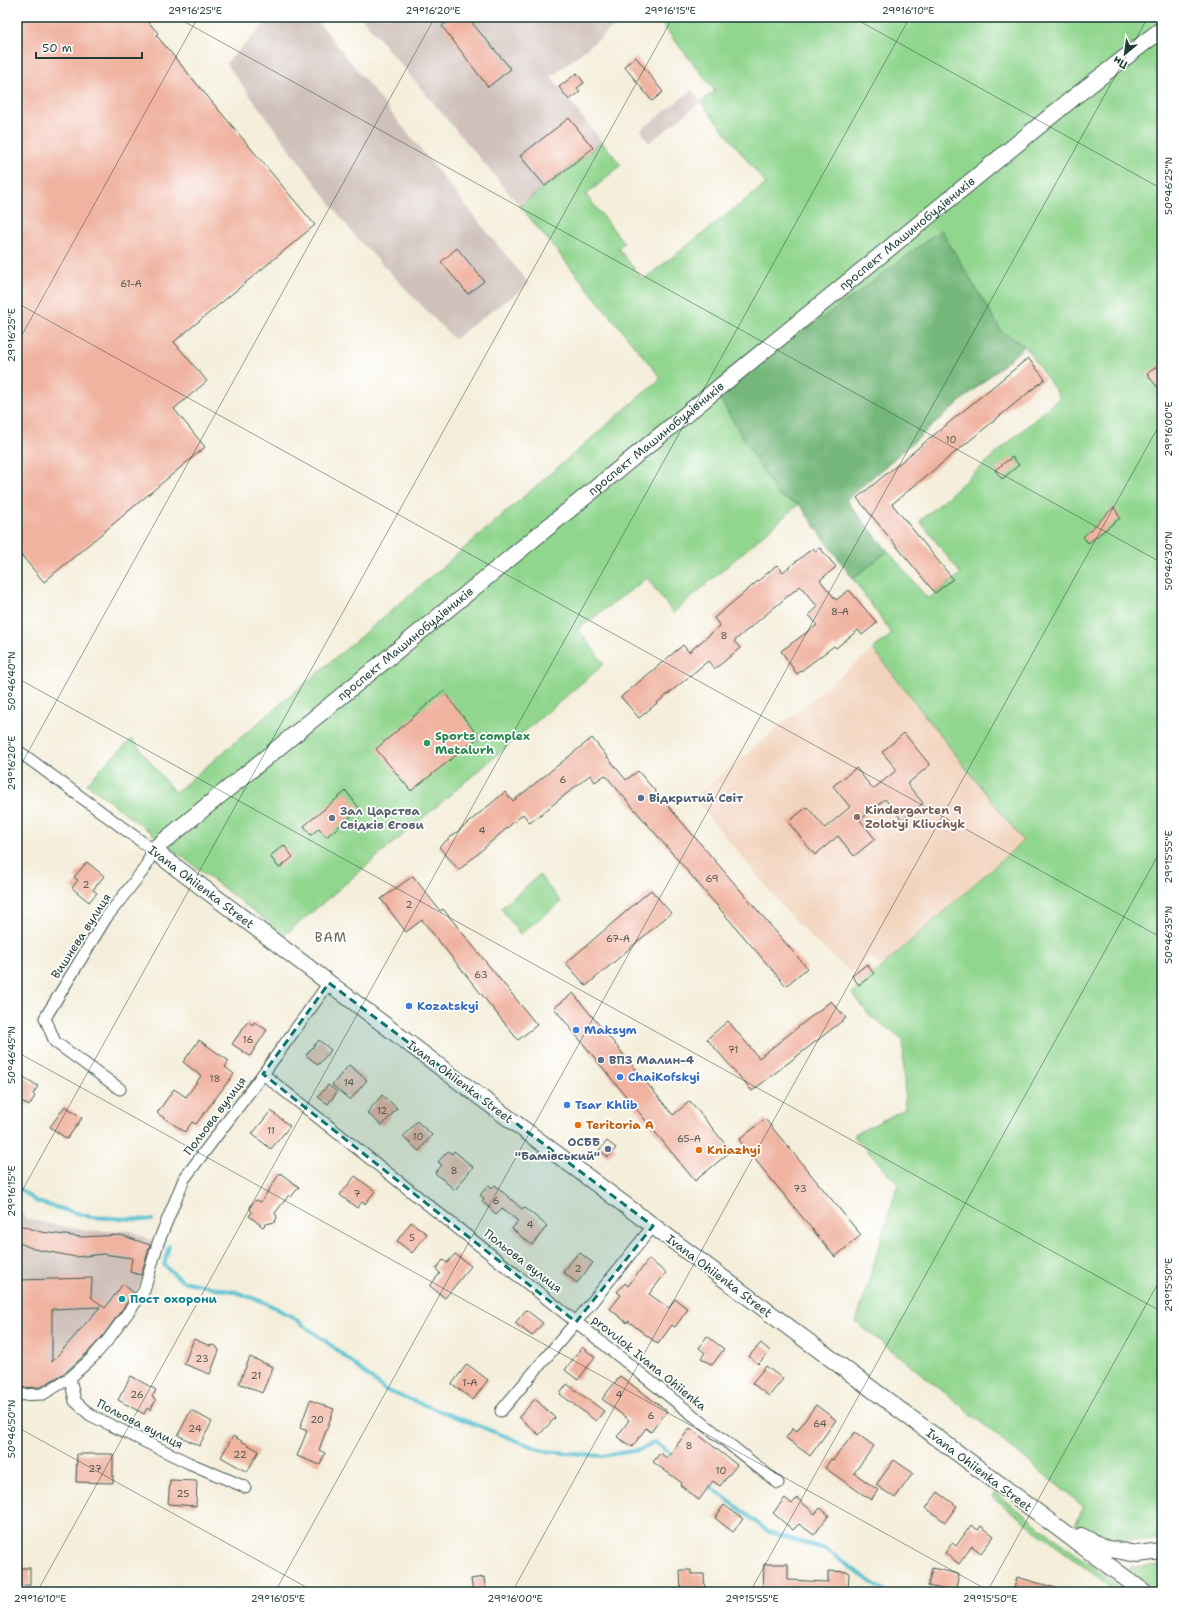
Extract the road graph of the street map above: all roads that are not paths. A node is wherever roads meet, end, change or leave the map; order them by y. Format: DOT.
graph roads {
  1 [pos="1162,29"];
  2 [pos="17,750"];
  3 [pos="153,850"];
  4 [pos="329,983"];
  5 [pos="263,1074"];
  6 [pos="120,1089"];
  7 [pos="653,1226"];
  8 [pos="576,1322"];
  9 [pos="70,1378"];
  10 [pos="17,1395"];
  11 [pos="500,1411"];
  12 [pos="778,1483"];
  13 [pos="245,1487"];
  14 [pos="1037,1514"];
  15 [pos="1162,1550"];
  16 [pos="1144,1592"];
  1 -- 3 [label="street, проспект Машинобудівників"];
  2 -- 3 [label="street, Ivana Ohiienka Street"];
  3 -- 4 [label="street, Ivana Ohiienka Street"];
  3 -- 6 [label="street, Вишнева вулиця"];
  4 -- 5 [label="street, Польова вулиця"];
  4 -- 7 [label="street, Ivana Ohiienka Street"];
  5 -- 8 [label="street, Польова вулиця"];
  5 -- 9 [label="street, Польова вулиця"];
  7 -- 8 [label="street"];
  7 -- 14 [label="street, Ivana Ohiienka Street"];
  8 -- 11 [label="street, provulok Ivana Ohiienka"];
  8 -- 12 [label="street, provulok Ivana Ohiienka"];
  9 -- 10 [label="street"];
  9 -- 13 [label="street, Польова вулиця"];
  14 -- 15 [label="street"];
  14 -- 16 [label="street"];
}
